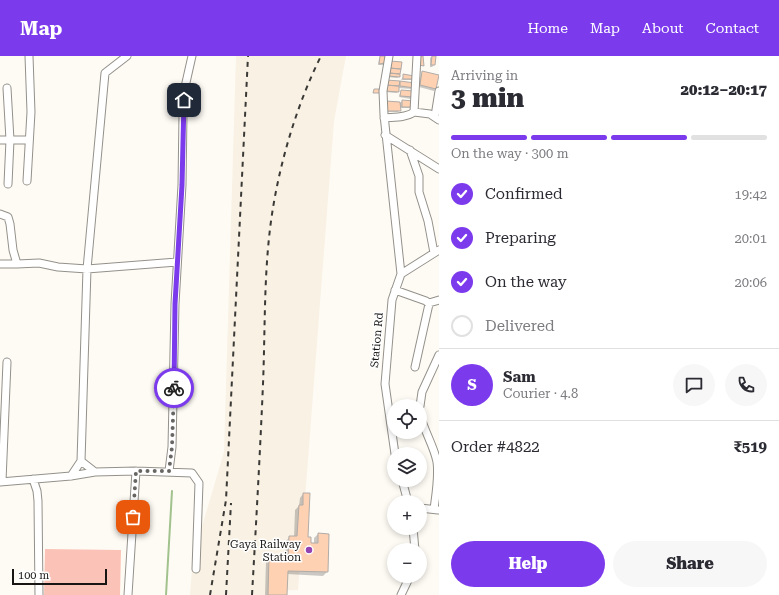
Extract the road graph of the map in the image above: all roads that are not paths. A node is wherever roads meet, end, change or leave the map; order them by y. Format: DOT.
graph roads {
  1 [pos="29,56"];
  2 [pos="126,56"];
  3 [pos="192,56"];
  4 [pos="389,56"];
  5 [pos="417,56"];
  6 [pos="7,88"];
  7 [pos="439,91"];
  8 [pos="414,112"];
  9 [pos="384,118"];
  10 [pos="437,118"];
  11 [pos="385,135"];
  12 [pos="0,140"];
  13 [pos="10,140"];
  14 [pos="29,140"];
  15 [pos="410,150"];
  16 [pos="439,169"];
  17 [pos="27,181"];
  18 [pos="8,184"];
  19 [pos="0,214"];
  20 [pos="436,251"];
  21 [pos="177,262"];
  22 [pos="0,264"];
  23 [pos="18,264"];
  24 [pos="86,269"];
  25 [pos="401,274"];
  26 [pos="395,290"];
  27 [pos="439,300"];
  28 [pos="429,303"];
  29 [pos="439,355"];
  30 [pos="7,362"];
  31 [pos="415,367"];
  32 [pos="421,399"];
  33 [pos="427,437"];
  34 [pos="394,447"];
  35 [pos="81,461"];
  36 [pos="136,471"];
  37 [pos="169,471"];
  38 [pos="95,472"];
  39 [pos="71,476"];
  40 [pos="33,479"];
  41 [pos="1,482"];
  42 [pos="427,509"];
  43 [pos="437,510"];
  44 [pos="196,569"];
  45 [pos="406,583"];
  46 [pos="39,595"];
  47 [pos="128,595"];
  48 [pos="400,595"];
  1 -- 14 [label="street"];
  2 -- 24 [label="street"];
  3 -- 21 [label="street"];
  4 -- 9 [label="street"];
  5 -- 8 [label="street"];
  6 -- 13 [label="street"];
  7 -- 10 [label="street"];
  8 -- 9 [label="street"];
  8 -- 10 [label="street"];
  9 -- 11 [label="street"];
  11 -- 15 [label="street"];
  11 -- 25 [label="street"];
  12 -- 13 [label="street"];
  13 -- 14 [label="street"];
  13 -- 18 [label="street"];
  14 -- 17 [label="street"];
  15 -- 16 [label="street"];
  15 -- 20 [label="street"];
  19 -- 23 [label="street"];
  20 -- 25 [label="street"];
  21 -- 24 [label="street"];
  21 -- 37 [label="street"];
  22 -- 23 [label="street"];
  23 -- 24 [label="street"];
  24 -- 35 [label="street"];
  25 -- 26 [label="street, Station Rd"];
  26 -- 28 [label="street"];
  26 -- 34 [label="street, Station Rd"];
  27 -- 28 [label="street"];
  28 -- 31 [label="street"];
  29 -- 32 [label="street"];
  30 -- 41 [label="street"];
  33 -- 43 [label="street"];
  35 -- 38 [label="street"];
  35 -- 39 [label="street"];
  36 -- 37 [label="street"];
  36 -- 38 [label="street"];
  36 -- 47 [label="street"];
  37 -- 44 [label="street"];
  38 -- 39 [label="street"];
  39 -- 40 [label="street"];
  40 -- 41 [label="street"];
  40 -- 46 [label="street"];
  42 -- 43 [label="street"];
  45 -- 48 [label="street"];
}
